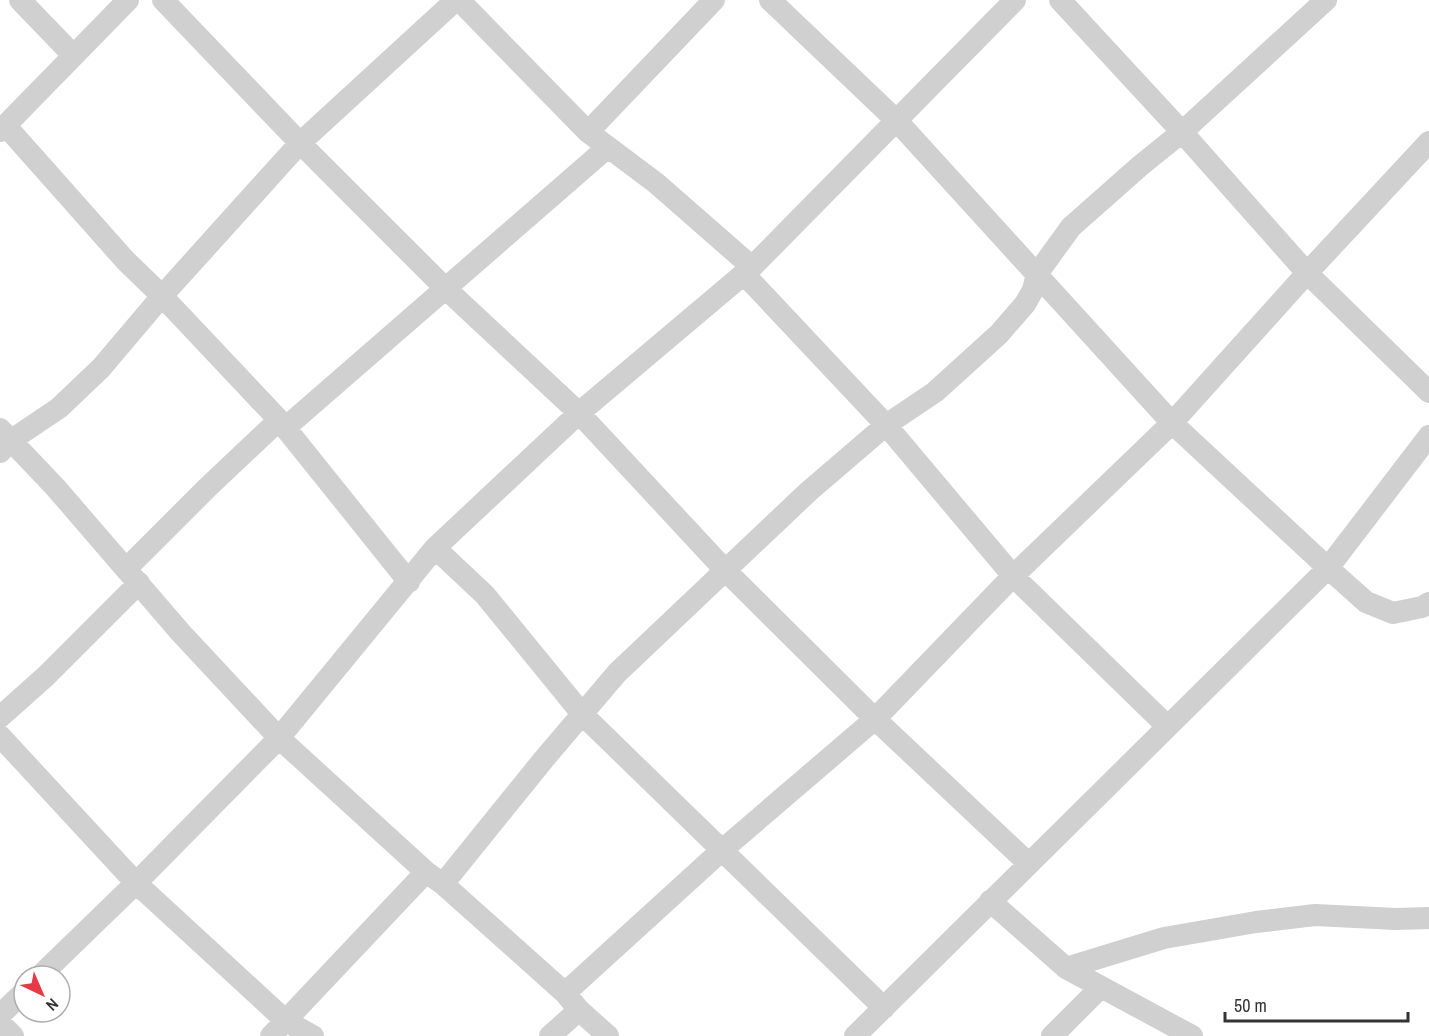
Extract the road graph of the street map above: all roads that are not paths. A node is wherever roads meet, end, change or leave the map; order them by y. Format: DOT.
graph roads {
  1 [pos="20,0"];
  2 [pos="128,0"];
  3 [pos="163,0"];
  4 [pos="458,0"];
  5 [pos="714,0"];
  6 [pos="770,0"];
  7 [pos="1015,0"];
  8 [pos="1060,0"];
  9 [pos="1326,0"];
  10 [pos="73,55"];
  11 [pos="897,121"];
  12 [pos="3,128"];
  13 [pos="588,132"];
  14 [pos="1182,132"];
  15 [pos="1429,142"];
  16 [pos="300,143"];
  17 [pos="608,147"];
  18 [pos="748,271"];
  19 [pos="1307,273"];
  20 [pos="1037,274"];
  21 [pos="446,288"];
  22 [pos="162,296"];
  23 [pos="1429,392"];
  24 [pos="579,413"];
  25 [pos="1172,423"];
  26 [pos="282,424"];
  27 [pos="886,425"];
  28 [pos="1429,436"];
  29 [pos="3,441"];
  30 [pos="435,548"];
  31 [pos="1328,568"];
  32 [pos="725,570"];
  33 [pos="133,576"];
  34 [pos="1013,576"];
  35 [pos="409,582"];
  36 [pos="1429,603"];
  37 [pos="583,715"];
  38 [pos="0,717"];
  39 [pos="874,719"];
  40 [pos="1167,726"];
  41 [pos="0,736"];
  42 [pos="279,738"];
  43 [pos="721,851"];
  44 [pos="1028,863"];
  45 [pos="435,878"];
  46 [pos="136,883"];
  47 [pos="990,901"];
  48 [pos="1429,918"];
  49 [pos="52,964"];
  50 [pos="1066,968"];
  51 [pos="1100,988"];
  52 [pos="572,1002"];
  53 [pos="12,1004"];
  54 [pos="884,1008"];
  55 [pos="0,1015"];
  56 [pos="0,1023"];
  57 [pos="279,1029"];
  58 [pos="13,1036"];
  59 [pos="312,1036"];
  60 [pos="550,1036"];
  61 [pos="608,1036"];
  62 [pos="855,1036"];
  63 [pos="1052,1036"];
  64 [pos="1192,1036"];
  1 -- 10 [label="street"];
  2 -- 10 [label="street"];
  3 -- 16 [label="street"];
  4 -- 13 [label="street"];
  4 -- 16 [label="street"];
  5 -- 13 [label="street"];
  6 -- 11 [label="street"];
  7 -- 11 [label="street"];
  8 -- 14 [label="street"];
  9 -- 14 [label="street"];
  10 -- 12 [label="street"];
  11 -- 18 [label="street"];
  11 -- 20 [label="street"];
  12 -- 22 [label="street"];
  13 -- 17 [label="street"];
  14 -- 19 [label="street"];
  14 -- 20 [label="street"];
  15 -- 19 [label="street"];
  16 -- 21 [label="street"];
  16 -- 22 [label="street"];
  17 -- 18 [label="street"];
  17 -- 21 [label="street"];
  18 -- 24 [label="street"];
  18 -- 27 [label="street"];
  19 -- 23 [label="street"];
  19 -- 25 [label="street"];
  20 -- 25 [label="street"];
  20 -- 27 [label="street"];
  21 -- 24 [label="street"];
  21 -- 26 [label="street"];
  22 -- 26 [label="street"];
  22 -- 29 [label="street"];
  24 -- 30 [label="street"];
  24 -- 32 [label="street"];
  25 -- 31 [label="street"];
  25 -- 34 [label="street"];
  26 -- 33 [label="street"];
  26 -- 35 [label="street"];
  27 -- 32 [label="street"];
  27 -- 34 [label="street"];
  28 -- 31 [label="street"];
  29 -- 33 [label="street"];
  30 -- 35 [label="street"];
  30 -- 37 [label="street"];
  31 -- 36 [label="street"];
  31 -- 40 [label="street"];
  32 -- 37 [label="street"];
  32 -- 39 [label="street"];
  33 -- 38 [label="street"];
  33 -- 42 [label="street"];
  34 -- 39 [label="street"];
  34 -- 40 [label="street"];
  35 -- 42 [label="street"];
  37 -- 43 [label="street"];
  37 -- 45 [label="street"];
  39 -- 43 [label="street"];
  39 -- 44 [label="street"];
  40 -- 44 [label="street"];
  41 -- 46 [label="street"];
  42 -- 45 [label="street"];
  42 -- 46 [label="street"];
  43 -- 52 [label="street"];
  43 -- 54 [label="street"];
  44 -- 47 [label="street"];
  45 -- 52 [label="street"];
  45 -- 57 [label="street"];
  46 -- 49 [label="street"];
  46 -- 57 [label="street"];
  47 -- 50 [label="street"];
  47 -- 54 [label="street"];
  48 -- 50 [label="street"];
  50 -- 51 [label="street"];
  51 -- 63 [label="street"];
  51 -- 64 [label="street"];
  52 -- 60 [label="street"];
  52 -- 61 [label="street"];
  53 -- 55 [label="street"];
  54 -- 62 [label="street"];
  56 -- 58 [label="street"];
  57 -- 59 [label="street"];
}
